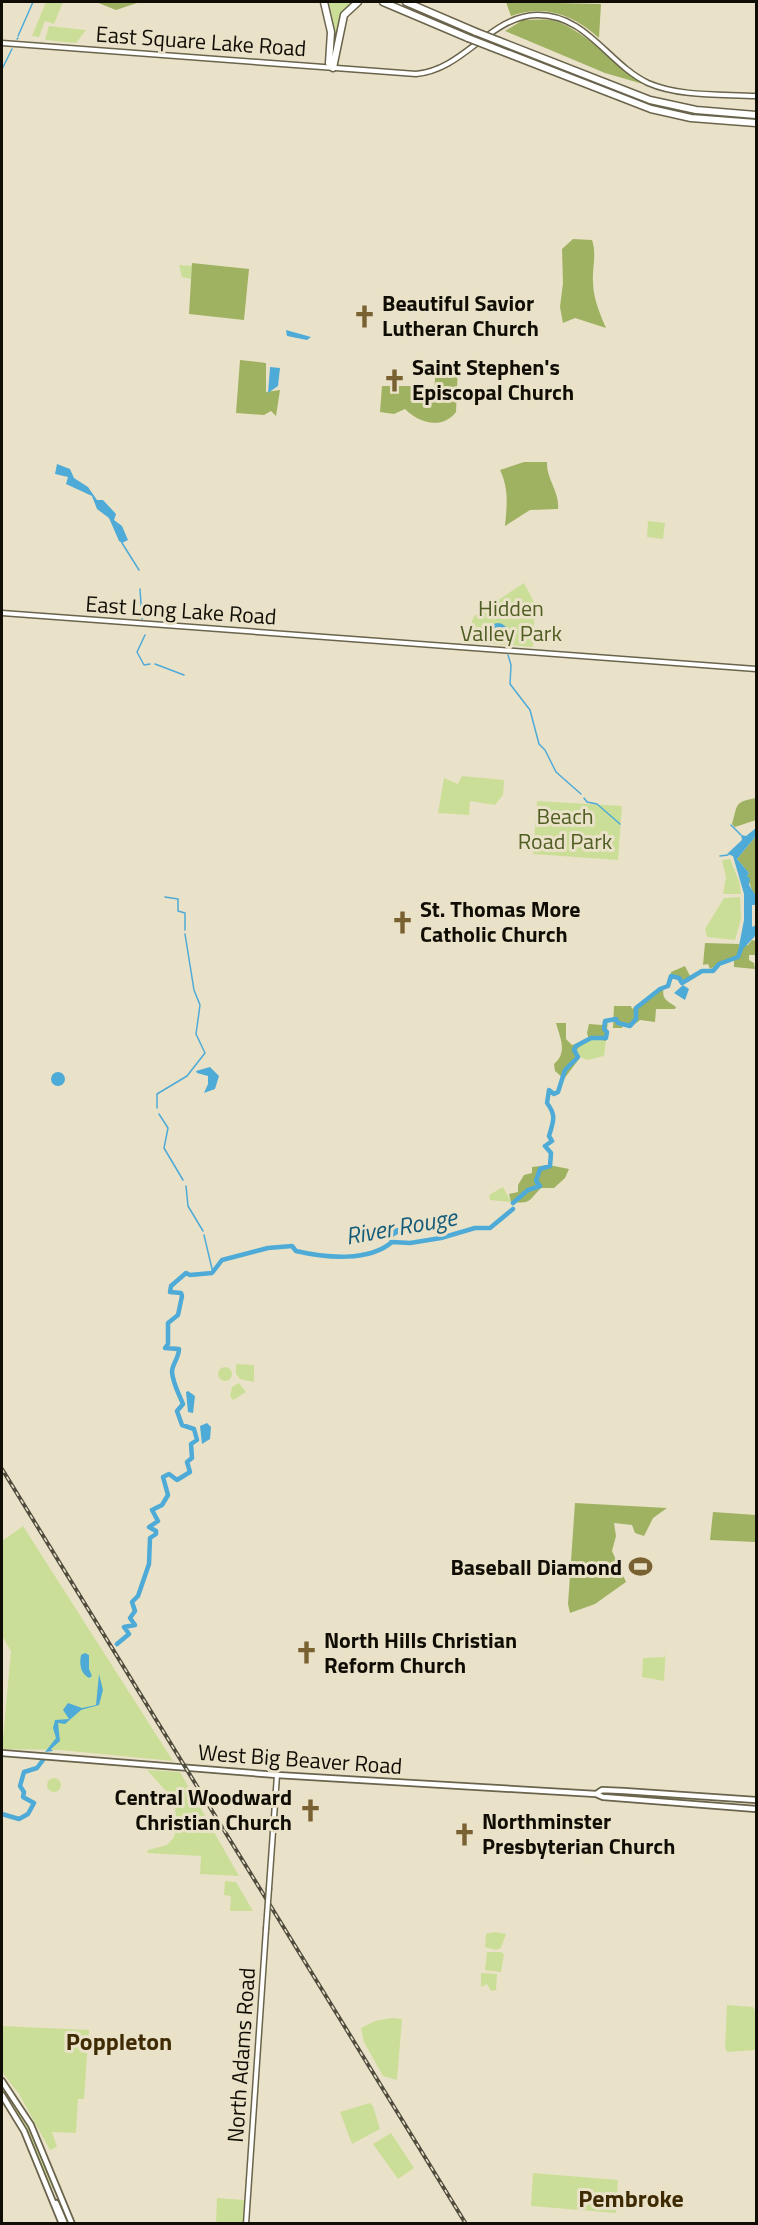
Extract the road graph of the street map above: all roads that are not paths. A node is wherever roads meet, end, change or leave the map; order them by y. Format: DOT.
graph roads {
  1 [pos="324,2"];
  2 [pos="358,2"];
  3 [pos="377,2"];
  4 [pos="406,2"];
  5 [pos="387,3"];
  6 [pos="2,43"];
  7 [pos="331,68"];
  8 [pos="756,96"];
  9 [pos="756,115"];
  10 [pos="756,123"];
  11 [pos="2,613"];
  12 [pos="756,669"];
  13 [pos="2,1753"];
  14 [pos="277,1775"];
  15 [pos="624,1791"];
  16 [pos="596,1794"];
  17 [pos="696,1795"];
  18 [pos="621,1798"];
  19 [pos="740,1798"];
  20 [pos="756,1800"];
  21 [pos="695,1803"];
  22 [pos="736,1806"];
  23 [pos="753,1809"];
  24 [pos="2,2081"];
  25 [pos="2,2095"];
  26 [pos="51,2192"];
  27 [pos="71,2221"];
  28 [pos="63,2223"];
  29 [pos="246,2223"];
  1 -- 7 [label="highway"];
  2 -- 7 [label="highway"];
  3 -- 5 [label="highway"];
  4 -- 9 [label="highway, bridge"];
  5 -- 10 [label="highway, bridge"];
  6 -- 7 [label="main road, East Square Lake Road"];
  7 -- 8 [label="main road, East Square Lake Road"];
  11 -- 12 [label="main road, East Long Lake Road"];
  13 -- 14 [label="main road, West Big Beaver Road"];
  14 -- 16 [label="main road, West Big Beaver Road"];
  14 -- 29 [label="main road, North Adams Road, bridge"];
  15 -- 16 [label="main road, West Big Beaver Road"];
  15 -- 17 [label="main road, West Big Beaver Road"];
  15 -- 18 [label="main road"];
  16 -- 18 [label="main road, West Big Beaver Road"];
  17 -- 19 [label="main road, West Big Beaver Road"];
  17 -- 21 [label="main road"];
  18 -- 21 [label="main road, West Big Beaver Road"];
  19 -- 20 [label="main road, West Big Beaver Road"];
  19 -- 22 [label="main road"];
  20 -- 23 [label="main road"];
  21 -- 22 [label="main road, West Big Beaver Road"];
  22 -- 23 [label="main road, West Big Beaver Road"];
  24 -- 27 [label="main road"];
  25 -- 26 [label="main road"];
  26 -- 27 [label="main road"];
  26 -- 28 [label="main road"];
}
